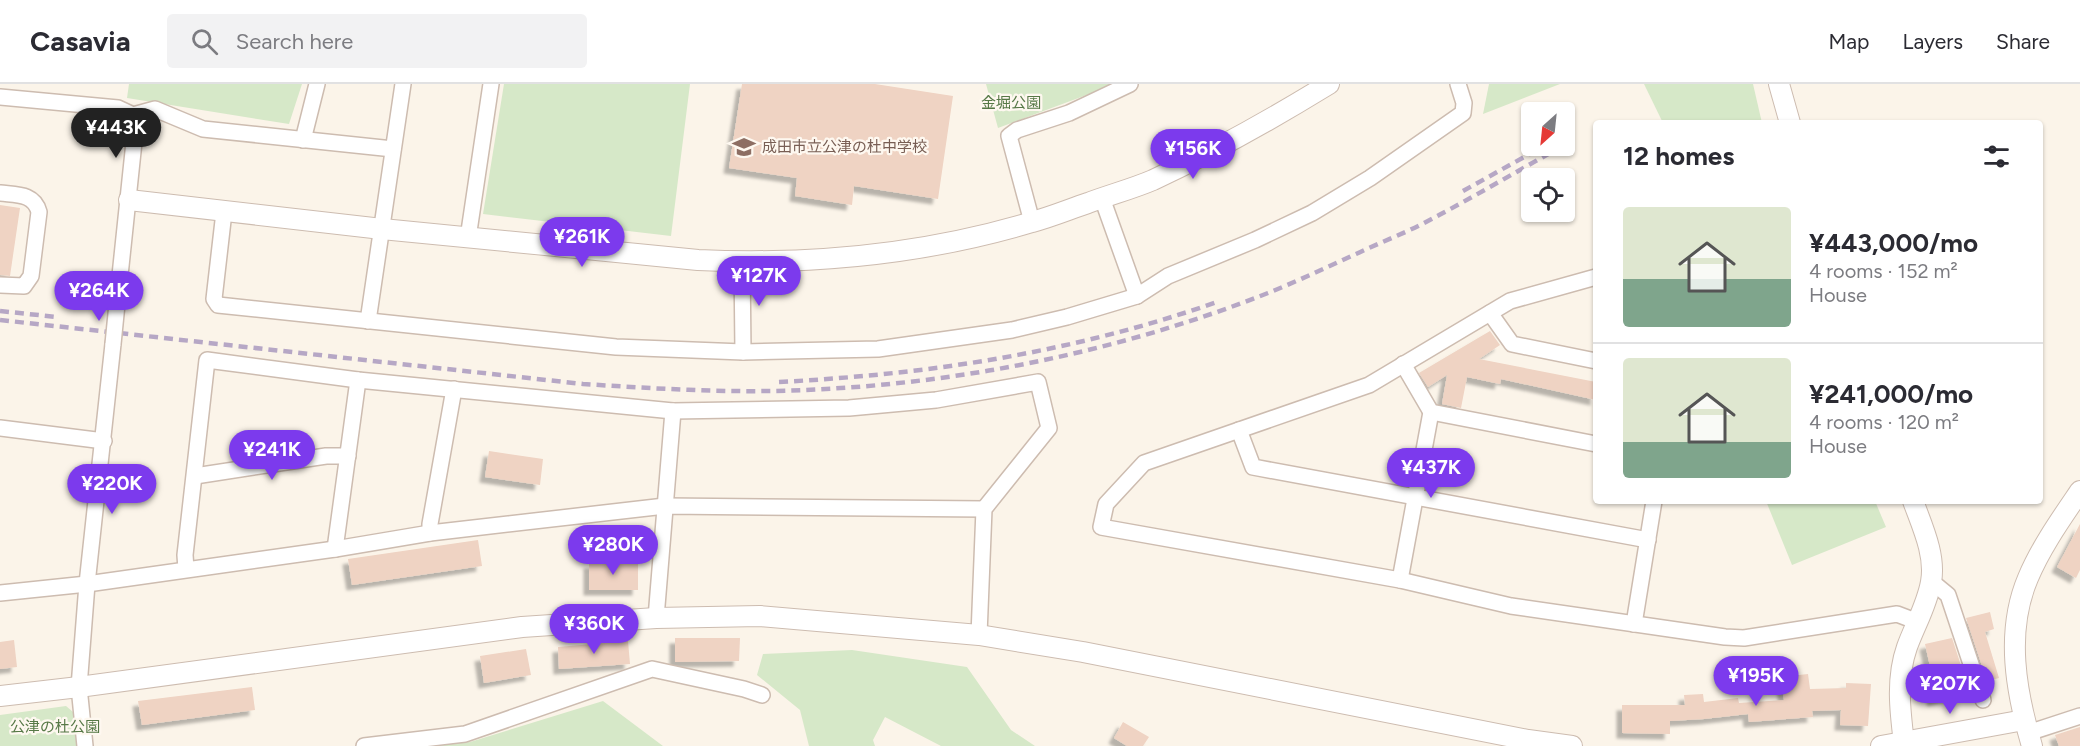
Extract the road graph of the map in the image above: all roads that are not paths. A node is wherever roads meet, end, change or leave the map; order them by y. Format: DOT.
graph roads {
  1 [pos="317,84"];
  2 [pos="403,84"];
  3 [pos="491,84"];
  4 [pos="1130,84"];
  5 [pos="1329,84"];
  6 [pos="1458,84"];
  7 [pos="1779,84"];
  8 [pos="1304,90"];
  9 [pos="0,97"];
  10 [pos="133,114"];
  11 [pos="1789,120"];
  12 [pos="303,140"];
  13 [pos="393,149"];
  14 [pos="0,193"];
  15 [pos="1102,198"];
  16 [pos="129,200"];
  17 [pos="224,212"];
  18 [pos="1032,222"];
  19 [pos="382,228"];
  20 [pos="468,237"];
  21 [pos="742,262"];
  22 [pos="1593,278"];
  23 [pos="0,285"];
  24 [pos="1137,296"];
  25 [pos="1490,313"];
  26 [pos="368,321"];
  27 [pos="743,352"];
  28 [pos="1593,360"];
  29 [pos="1403,364"];
  30 [pos="358,381"];
  31 [pos="454,389"];
  32 [pos="673,411"];
  33 [pos="1431,412"];
  34 [pos="0,428"];
  35 [pos="1239,430"];
  36 [pos="104,441"];
  37 [pos="1593,443"];
  38 [pos="348,456"];
  39 [pos="195,476"];
  40 [pos="2080,491"];
  41 [pos="1415,497"];
  42 [pos="1654,504"];
  43 [pos="1914,504"];
  44 [pos="665,506"];
  45 [pos="984,509"];
  46 [pos="430,532"];
  47 [pos="1648,540"];
  48 [pos="335,549"];
  49 [pos="186,569"];
  50 [pos="1400,580"];
  51 [pos="1931,581"];
  52 [pos="87,584"];
  53 [pos="0,593"];
  54 [pos="656,618"];
  55 [pos="1918,622"];
  56 [pos="1634,624"];
  57 [pos="979,636"];
  58 [pos="79,687"];
  59 [pos="762,695"];
  60 [pos="0,696"];
  61 [pos="1983,700"];
  62 [pos="2080,716"];
  63 [pos="2028,733"];
  64 [pos="1904,743"];
  65 [pos="84,746"];
  66 [pos="364,746"];
  67 [pos="1572,746"];
  68 [pos="1881,746"];
  1 -- 12 [label="street"];
  2 -- 13 [label="street"];
  3 -- 20 [label="street"];
  4 -- 18 [label="street"];
  5 -- 8 [label="street"];
  6 -- 24 [label="street"];
  7 -- 11 [label="street"];
  8 -- 15 [label="street"];
  9 -- 10 [label="street"];
  10 -- 12 [label="street"];
  10 -- 16 [label="street"];
  12 -- 13 [label="street"];
  13 -- 19 [label="street"];
  14 -- 23 [label="street"];
  15 -- 18 [label="street"];
  15 -- 24 [label="street"];
  16 -- 17 [label="street"];
  16 -- 36 [label="street, bridge"];
  17 -- 19 [label="street"];
  17 -- 26 [label="street"];
  18 -- 21 [label="street"];
  19 -- 20 [label="street"];
  19 -- 26 [label="street"];
  20 -- 21 [label="street"];
  21 -- 27 [label="street"];
  22 -- 25 [label="street"];
  24 -- 27 [label="street"];
  25 -- 28 [label="street"];
  25 -- 29 [label="street"];
  26 -- 27 [label="street"];
  29 -- 33 [label="street"];
  29 -- 35 [label="street"];
  30 -- 31 [label="street"];
  30 -- 38 [label="street"];
  30 -- 39 [label="street"];
  31 -- 32 [label="street"];
  31 -- 46 [label="street"];
  32 -- 44 [label="street"];
  32 -- 45 [label="street"];
  33 -- 37 [label="street"];
  33 -- 41 [label="street"];
  34 -- 36 [label="street"];
  35 -- 41 [label="street"];
  35 -- 50 [label="street"];
  36 -- 52 [label="street"];
  38 -- 39 [label="street"];
  38 -- 48 [label="street"];
  39 -- 49 [label="street"];
  40 -- 63 [label="street"];
  41 -- 47 [label="street"];
  41 -- 50 [label="street"];
  42 -- 47 [label="street"];
  43 -- 51 [label="street"];
  44 -- 45 [label="street"];
  44 -- 46 [label="street"];
  44 -- 54 [label="street"];
  45 -- 57 [label="street"];
  46 -- 48 [label="street"];
  47 -- 56 [label="street"];
  48 -- 49 [label="street"];
  49 -- 52 [label="street"];
  50 -- 56 [label="street"];
  51 -- 55 [label="street"];
  51 -- 61 [label="street"];
  52 -- 53 [label="street"];
  52 -- 58 [label="street"];
  54 -- 57 [label="street"];
  54 -- 58 [label="street"];
  55 -- 56 [label="street"];
  55 -- 64 [label="street"];
  57 -- 67 [label="street"];
  58 -- 60 [label="street"];
  58 -- 65 [label="street"];
  59 -- 66 [label="street"];
  62 -- 63 [label="street"];
  63 -- 64 [label="street"];
  64 -- 68 [label="street"];
}
